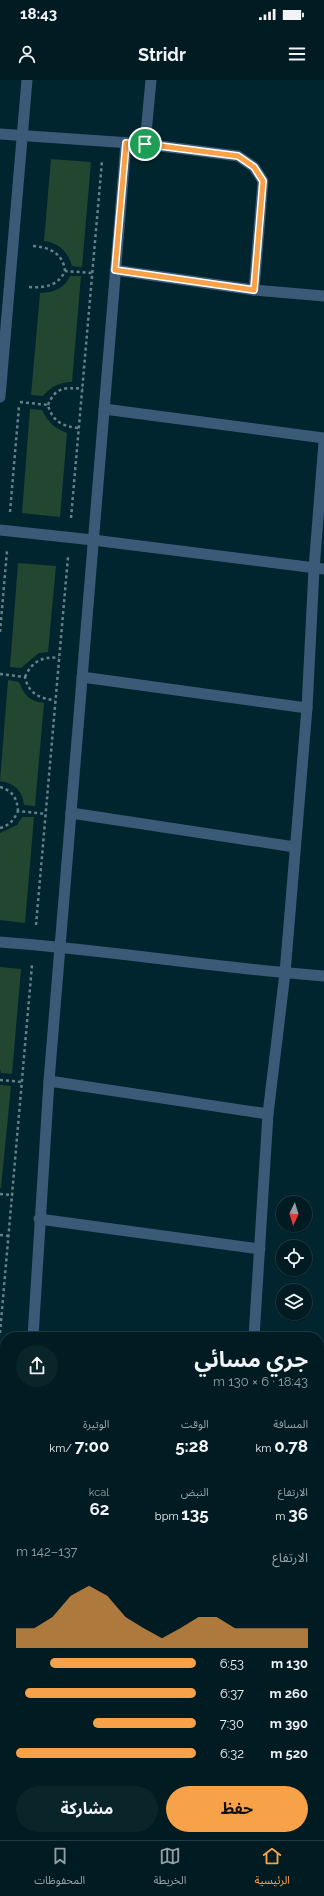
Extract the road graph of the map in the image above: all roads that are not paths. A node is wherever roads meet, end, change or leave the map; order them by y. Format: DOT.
graph roads {
  1 [pos="27,80"];
  2 [pos="150,80"];
  3 [pos="0,134"];
  4 [pos="23,136"];
  5 [pos="126,143"];
  6 [pos="145,144"];
  7 [pos="115,270"];
  8 [pos="254,290"];
  9 [pos="324,296"];
  10 [pos="0,397"];
  11 [pos="104,409"];
  12 [pos="324,438"];
  13 [pos="324,442"];
  14 [pos="4,531"];
  15 [pos="93,540"];
  16 [pos="319,569"];
  17 [pos="82,677"];
  18 [pos="307,708"];
  19 [pos="71,813"];
  20 [pos="295,847"];
  21 [pos="0,942"];
  22 [pos="60,947"];
  23 [pos="285,973"];
  24 [pos="324,976"];
  25 [pos="50,1081"];
  26 [pos="268,1114"];
  27 [pos="39,1219"];
  28 [pos="260,1249"];
  29 [pos="33,1332"];
  30 [pos="254,1332"];
  1 -- 4 [label="street"];
  2 -- 6 [label="street"];
  3 -- 4 [label="street"];
  4 -- 5 [label="street"];
  4 -- 10 [label="street"];
  5 -- 6 [label="street"];
  5 -- 7 [label="street"];
  6 -- 8 [label="street"];
  7 -- 8 [label="street"];
  7 -- 11 [label="street"];
  8 -- 9 [label="street"];
  11 -- 12 [label="street"];
  11 -- 15 [label="street"];
  13 -- 16 [label="street"];
  14 -- 15 [label="street"];
  15 -- 16 [label="street"];
  15 -- 17 [label="street"];
  16 -- 18 [label="street"];
  17 -- 18 [label="street"];
  17 -- 19 [label="street"];
  18 -- 20 [label="street"];
  19 -- 20 [label="street"];
  19 -- 22 [label="street"];
  20 -- 23 [label="street"];
  21 -- 22 [label="street"];
  22 -- 23 [label="street"];
  22 -- 25 [label="street"];
  23 -- 24 [label="street"];
  23 -- 26 [label="street"];
  25 -- 26 [label="street"];
  25 -- 27 [label="street"];
  26 -- 28 [label="street"];
  27 -- 28 [label="street"];
  27 -- 29 [label="street"];
  28 -- 30 [label="street"];
}
